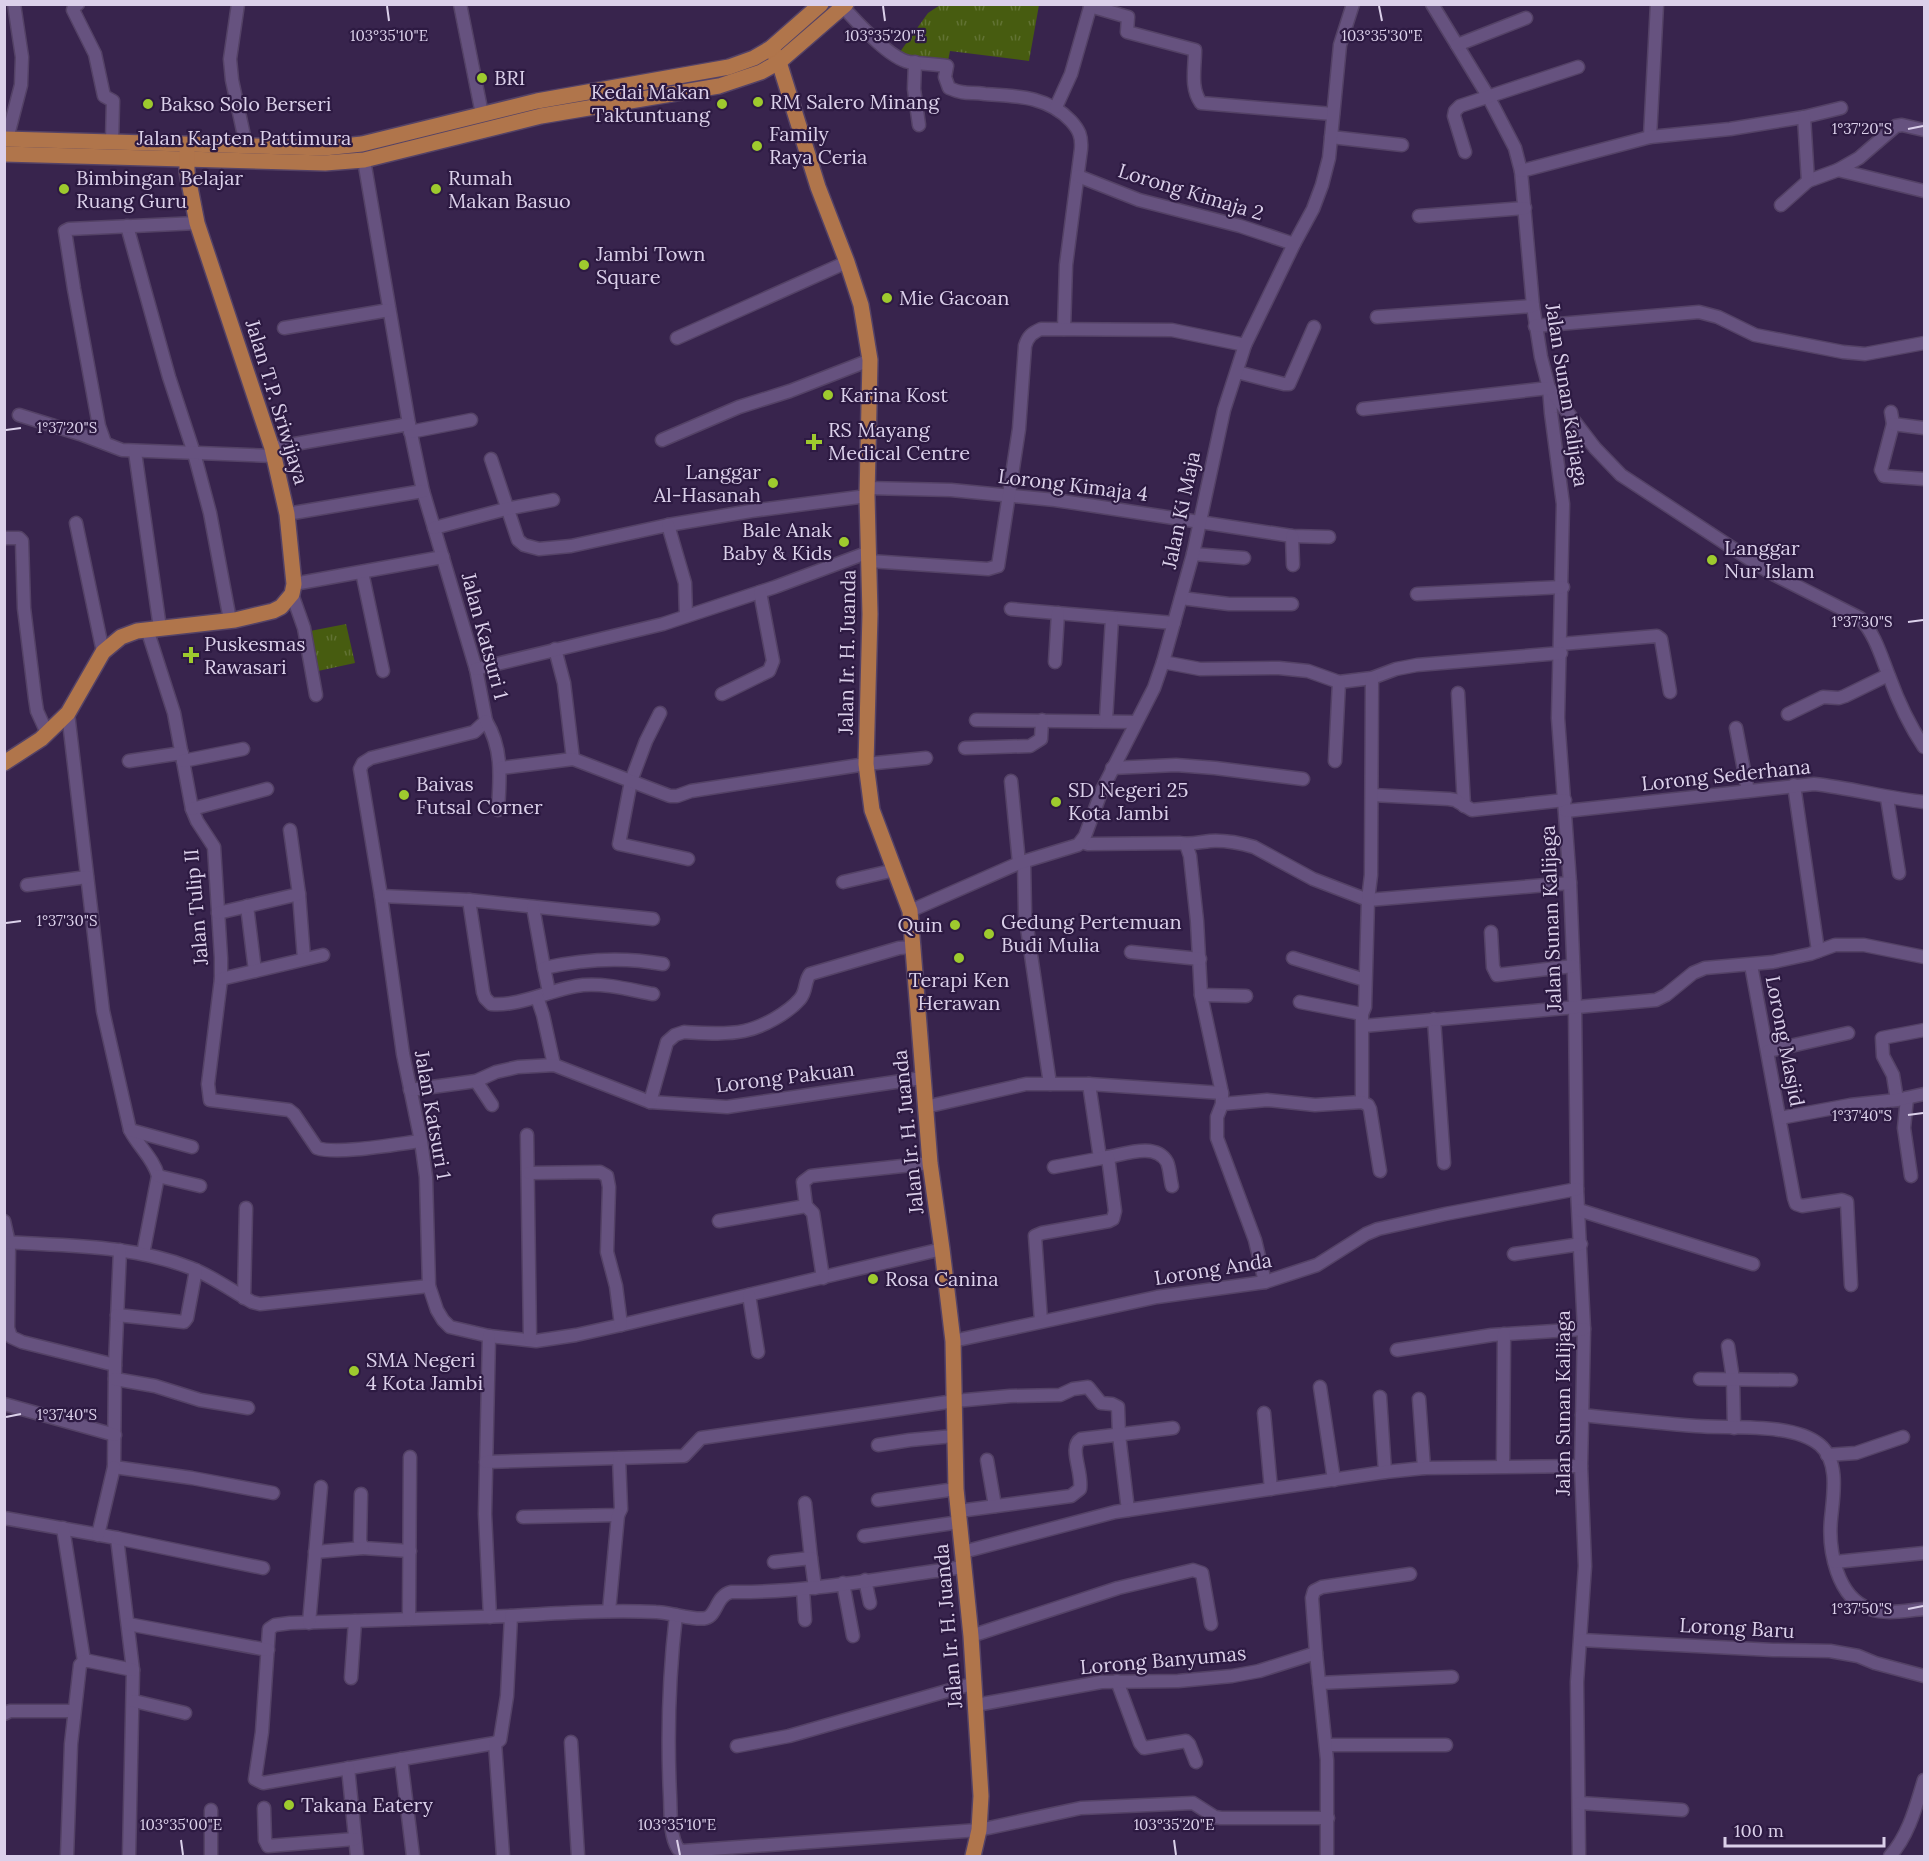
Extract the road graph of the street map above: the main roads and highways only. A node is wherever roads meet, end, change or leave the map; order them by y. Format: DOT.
graph roads {
  1 [pos="821,4"];
  2 [pos="845,6"];
  3 [pos="771,48"];
  4 [pos="779,62"];
  5 [pos="6,144"];
  6 [pos="187,144"];
  7 [pos="186,160"];
  8 [pos="4,763"];
  9 [pos="973,1857"];
  1 -- 3 [label="main road, Jalan Kapten Pattimura"];
  2 -- 4 [label="main road, Jalan Kapten Pattimura"];
  3 -- 4 [label="main road, Jalan Ir. H. Juanda"];
  3 -- 6 [label="main road, Jalan Kapten Pattimura"];
  4 -- 7 [label="main road, Jalan Kapten Pattimura"];
  4 -- 9 [label="main road, Jalan Ir. H. Juanda"];
  5 -- 6 [label="main road, Jalan Kapten Pattimura"];
  5 -- 7 [label="main road, Jalan Kapten Pattimura"];
  6 -- 7 [label="main road, Jalan T.P. Sriwijaya"];
  7 -- 8 [label="main road, Jalan T.P. Sriwijaya"];
}
